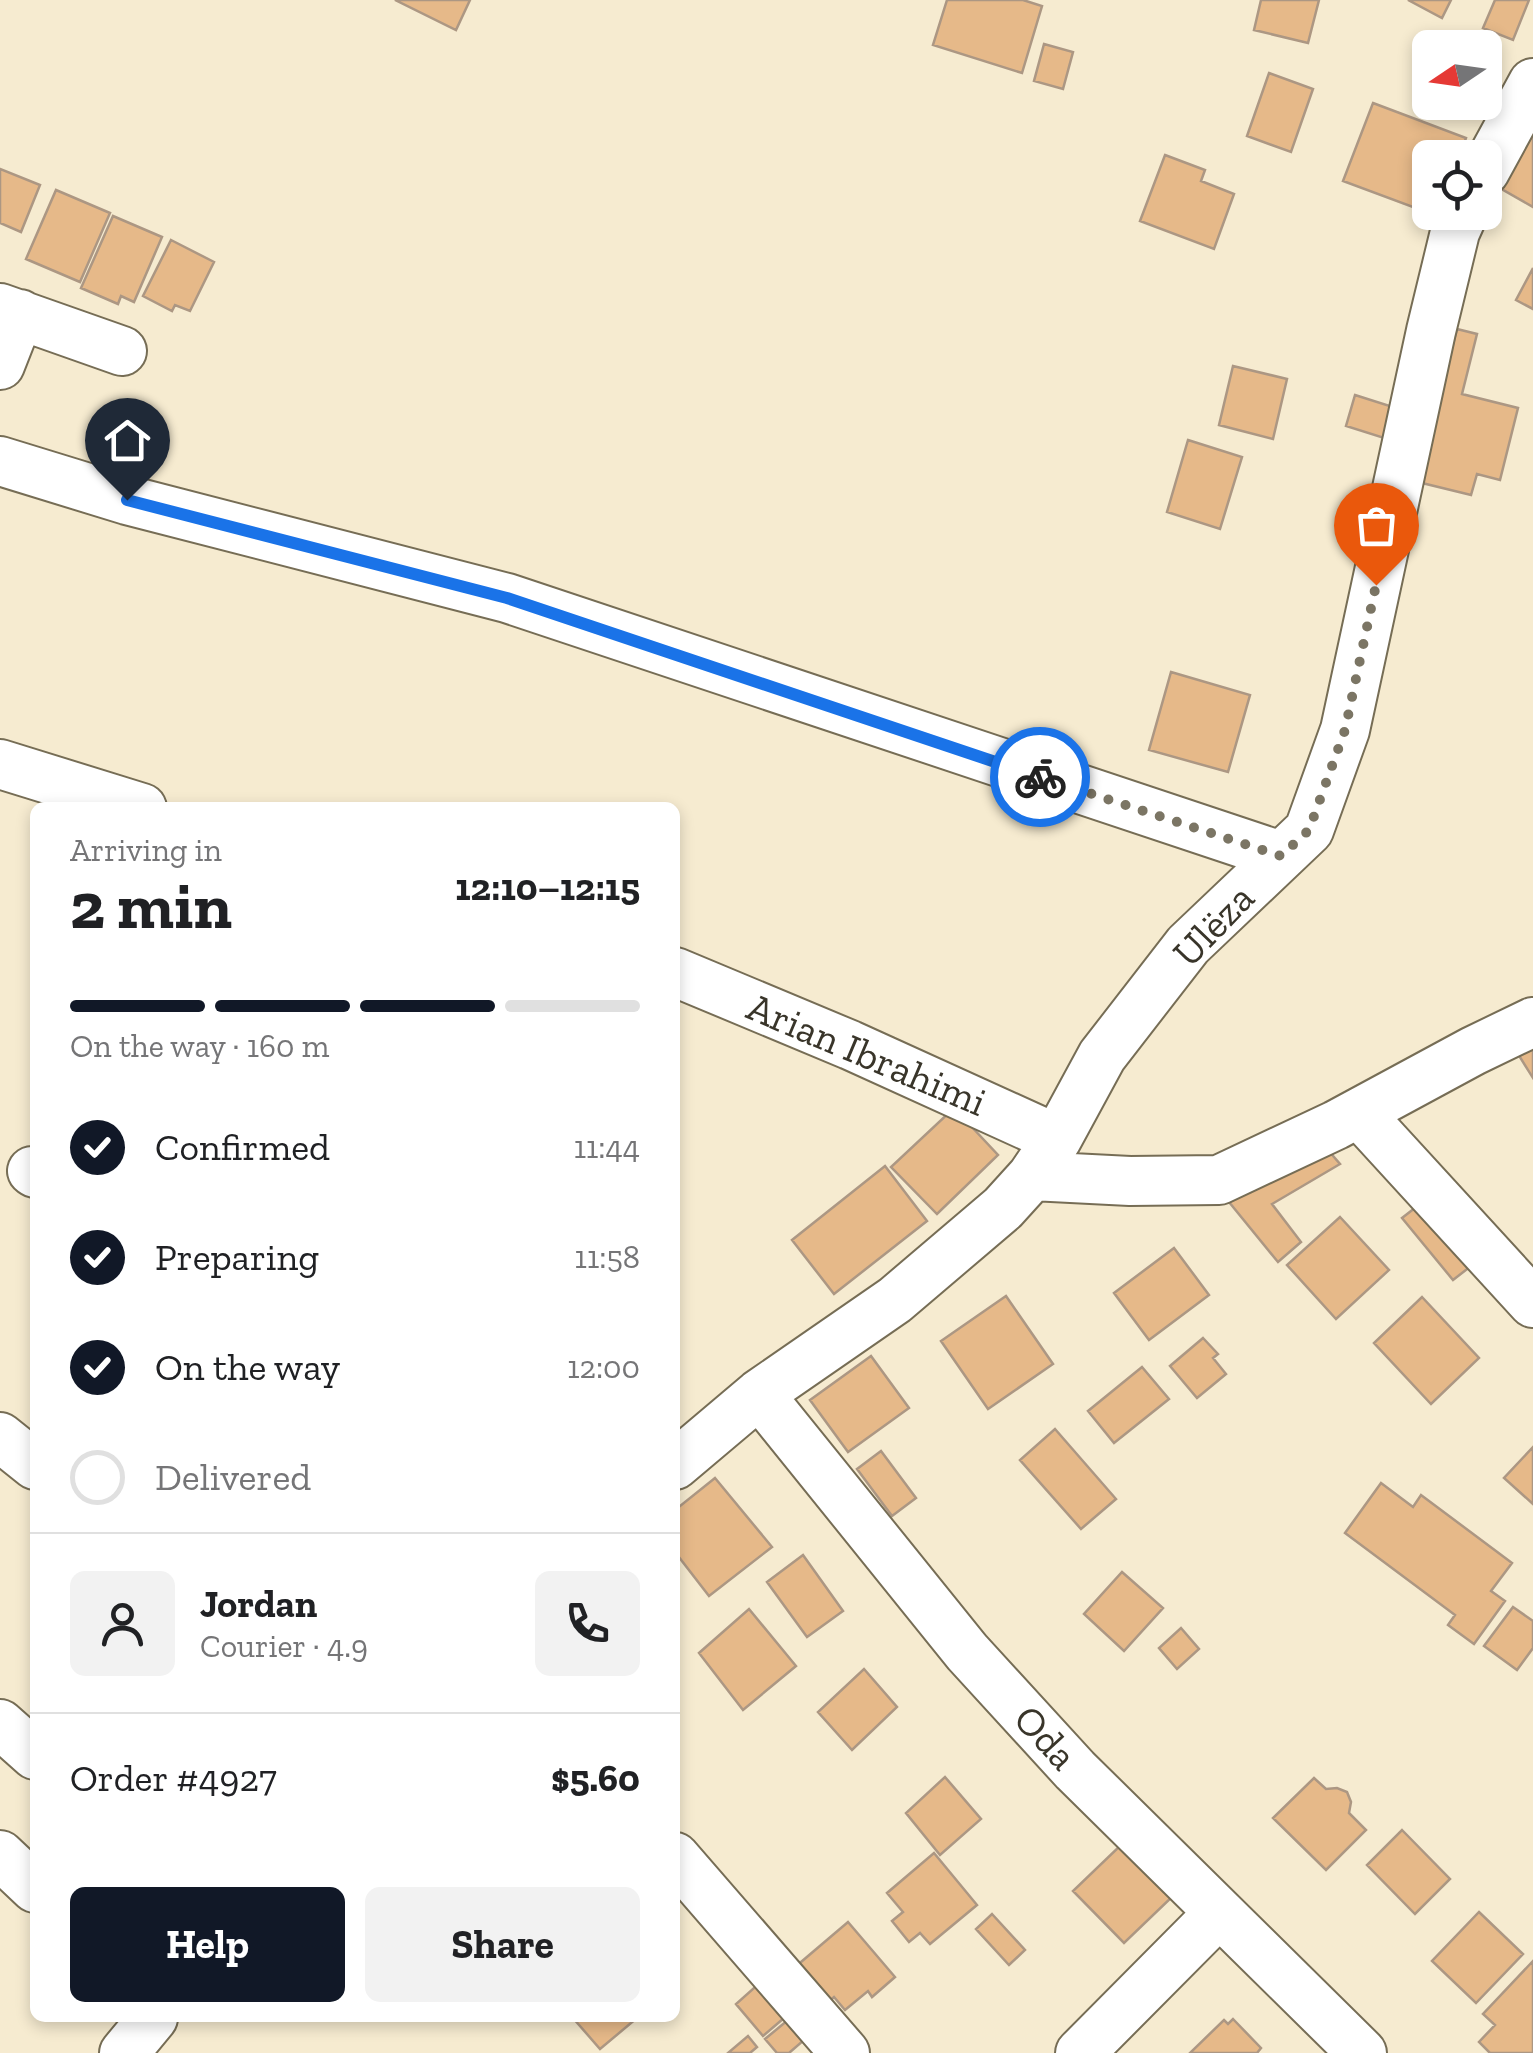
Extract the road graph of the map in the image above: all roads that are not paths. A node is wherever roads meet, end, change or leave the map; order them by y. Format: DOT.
graph roads {
  1 [pos="1533,83"];
  2 [pos="1502,140"];
  3 [pos="1455,230"];
  4 [pos="10,311"];
  5 [pos="122,351"];
  6 [pos="0,365"];
  7 [pos="0,462"];
  8 [pos="0,764"];
  9 [pos="123,802"];
  10 [pos="1281,856"];
  11 [pos="680,974"];
  12 [pos="1533,1022"];
  13 [pos="1358,1113"];
  14 [pos="1045,1158"];
  15 [pos="1533,1303"];
  16 [pos="760,1394"];
  17 [pos="0,1437"];
  18 [pos="30,1461"];
  19 [pos="680,1461"];
  20 [pos="0,1724"];
  21 [pos="30,1751"];
  22 [pos="0,1854"];
  23 [pos="680,1863"];
  24 [pos="30,1883"];
  25 [pos="1219,1912"];
  26 [pos="150,2022"];
  27 [pos="124,2053"];
  28 [pos="846,2053"];
  29 [pos="1080,2053"];
  30 [pos="1362,2053"];
  1 -- 2 [label="street"];
  3 -- 10 [label="street, Ulëza"];
  4 -- 5 [label="street"];
  4 -- 6 [label="street"];
  7 -- 10 [label="street"];
  8 -- 9 [label="street"];
  10 -- 14 [label="street, Ulëza"];
  11 -- 14 [label="street, Arian Ibrahimi"];
  12 -- 13 [label="street"];
  13 -- 14 [label="street"];
  13 -- 15 [label="street"];
  14 -- 16 [label="street, Ulëza"];
  16 -- 19 [label="street, Ulëza"];
  16 -- 25 [label="street, Oda"];
  17 -- 18 [label="street"];
  20 -- 21 [label="street"];
  22 -- 24 [label="street"];
  23 -- 28 [label="street"];
  25 -- 29 [label="street"];
  25 -- 30 [label="street, Oda"];
  26 -- 27 [label="street"];
}
